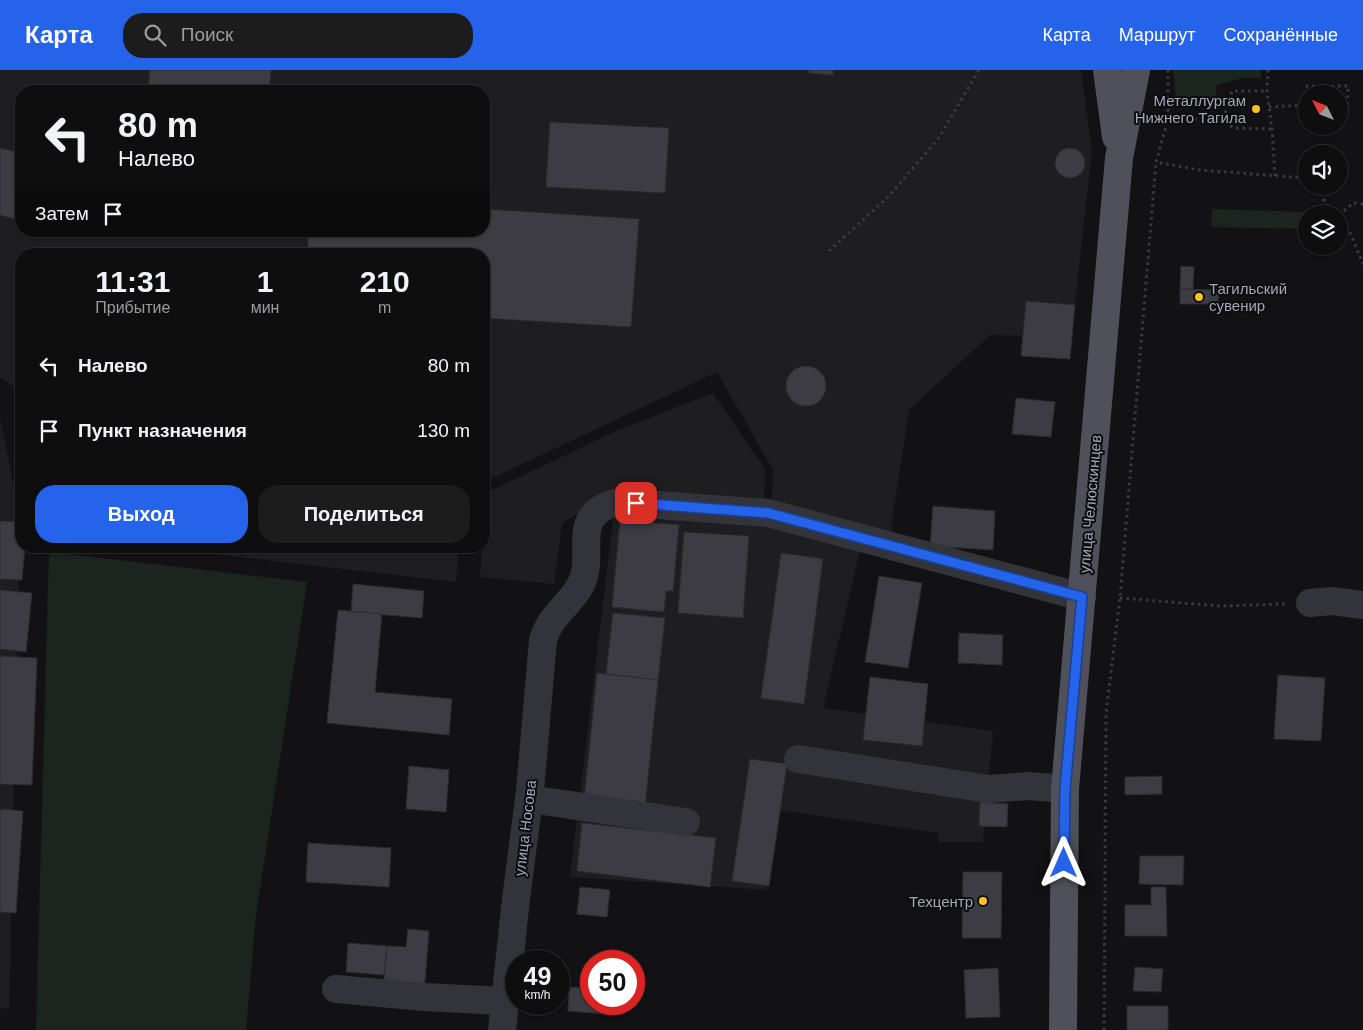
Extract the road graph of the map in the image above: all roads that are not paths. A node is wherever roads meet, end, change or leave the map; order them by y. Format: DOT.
graph roads {
  1 [pos="1107,70"];
  2 [pos="1136,70"];
  3 [pos="1119,158"];
  4 [pos="1082,597"];
  5 [pos="1310,603"];
  6 [pos="1363,605"];
  7 [pos="798,759"];
  8 [pos="1065,789"];
  9 [pos="529,799"];
  10 [pos="686,822"];
  11 [pos="336,989"];
  12 [pos="504,1001"];
  13 [pos="502,1030"];
  14 [pos="1063,1030"];
  1 -- 3 [label="main road, улица Челюскинцев"];
  2 -- 3 [label="main road, улица Челюскинцев"];
  3 -- 4 [label="main road, улица Челюскинцев"];
  4 -- 8 [label="main road, улица Челюскинцев"];
  4 -- 9 [label="street, улица Носова"];
  5 -- 6 [label="street"];
  7 -- 8 [label="street"];
  8 -- 14 [label="main road, улица Челюскинцев"];
  9 -- 10 [label="street"];
  9 -- 12 [label="street, улица Носова"];
  11 -- 12 [label="street"];
  12 -- 13 [label="street, улица Носова"];
}
